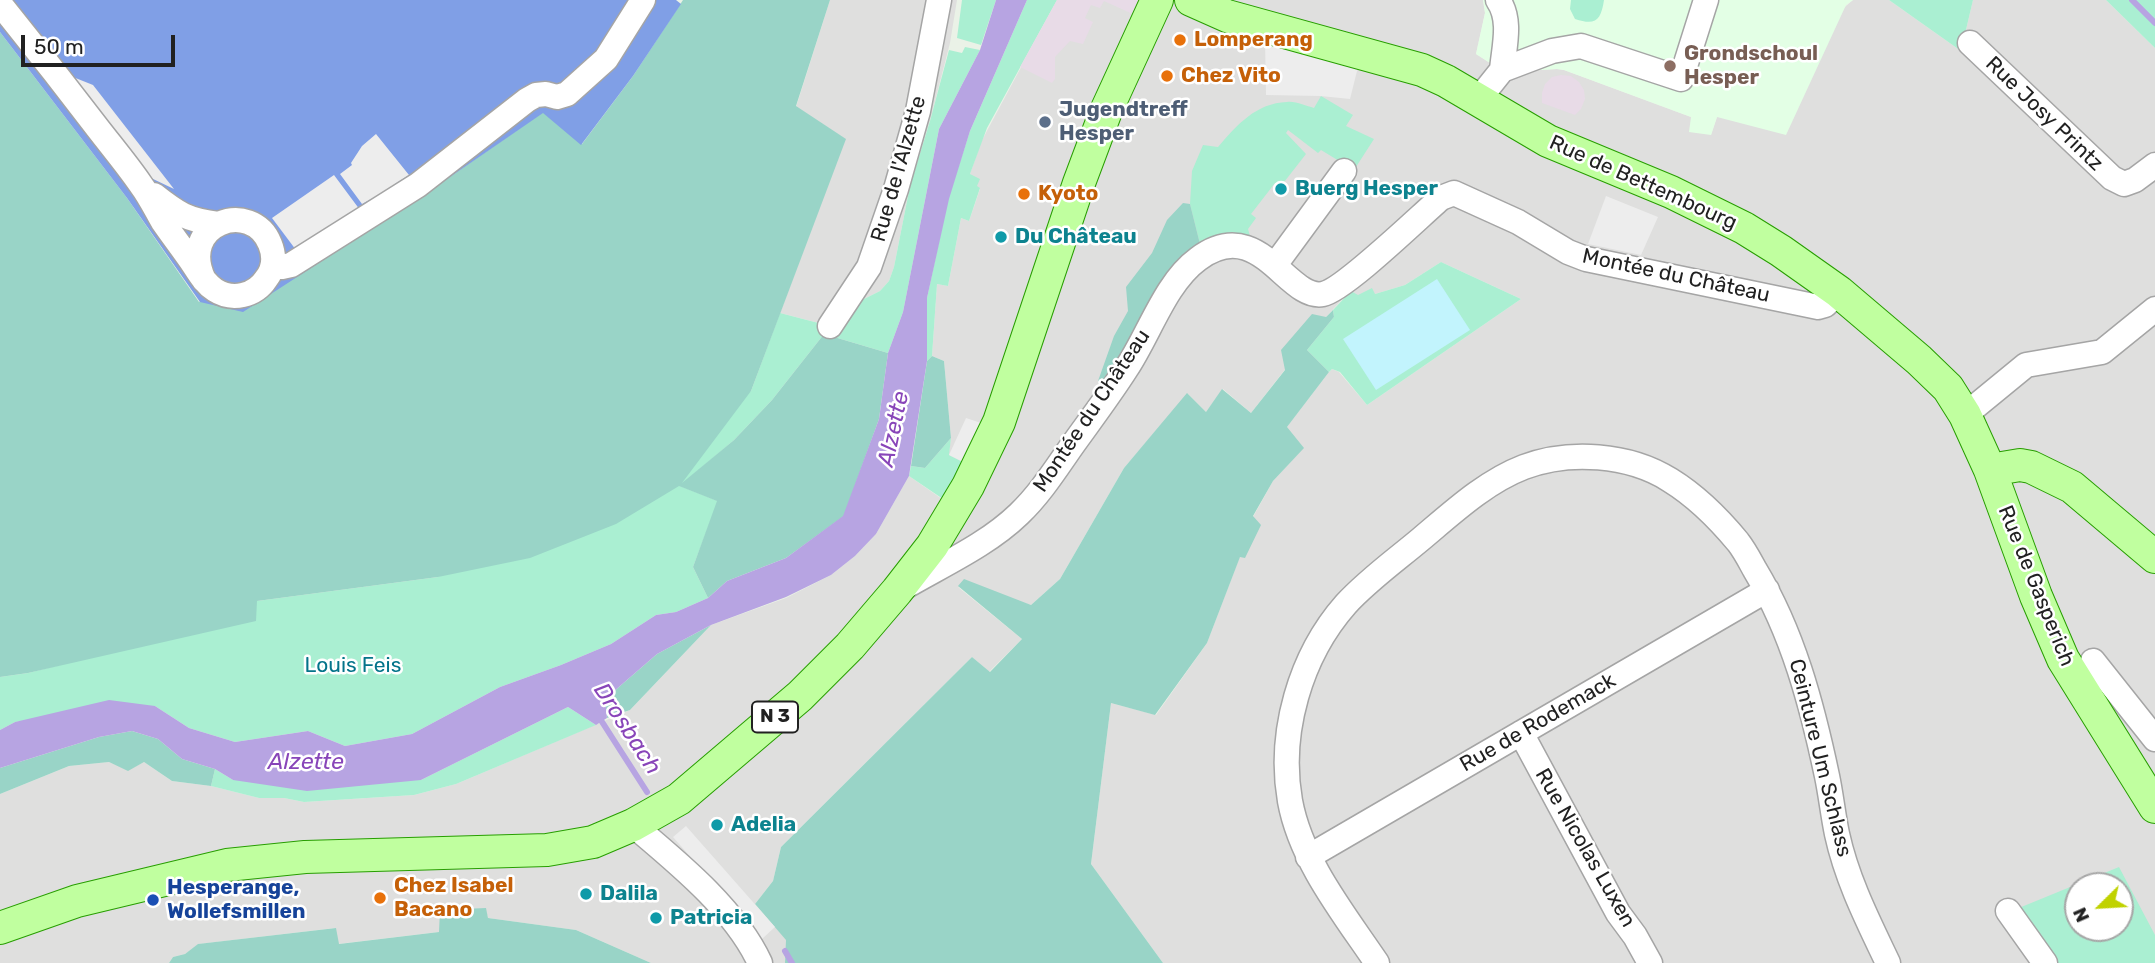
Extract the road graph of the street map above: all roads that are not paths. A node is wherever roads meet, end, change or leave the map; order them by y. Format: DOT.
graph roads {
  1 [pos="643,0"];
  2 [pos="939,0"];
  3 [pos="1157,0"];
  4 [pos="1191,0"];
  5 [pos="1498,0"];
  6 [pos="1706,0"];
  7 [pos="0,4"];
  8 [pos="1970,43"];
  9 [pos="1502,70"];
  10 [pos="1478,100"];
  11 [pos="2155,165"];
  12 [pos="1344,171"];
  13 [pos="142,186"];
  14 [pos="218,224"];
  15 [pos="273,265"];
  16 [pos="1275,265"];
  17 [pos="204,280"];
  18 [pos="1839,292"];
  19 [pos="2155,309"];
  20 [pos="830,326"];
  21 [pos="1965,415"];
  22 [pos="1990,470"];
  23 [pos="2155,557"];
  24 [pos="1767,590"];
  25 [pos="897,591"];
  26 [pos="2093,661"];
  27 [pos="1521,733"];
  28 [pos="2155,739"];
  29 [pos="2155,807"];
  30 [pos="633,825"];
  31 [pos="1308,857"];
  32 [pos="2008,911"];
  33 [pos="0,928"];
  34 [pos="760,963"];
  35 [pos="1377,963"];
  36 [pos="1650,963"];
  37 [pos="1888,963"];
  38 [pos="2045,963"];
  1 -- 15 [label="street"];
  2 -- 20 [label="street, Rue de l'Alzette"];
  3 -- 25 [label="main road, N 3"];
  4 -- 10 [label="main road, Rue de Bettembourg"];
  5 -- 9 [label="street"];
  6 -- 9 [label="street"];
  7 -- 13 [label="street"];
  8 -- 11 [label="street, Rue Josy Printz"];
  9 -- 10 [label="street"];
  10 -- 18 [label="main road, Rue de Bettembourg"];
  12 -- 16 [label="street"];
  13 -- 14 [label="street"];
  13 -- 17 [label="street"];
  14 -- 15 [label="street"];
  14 -- 17 [label="street"];
  15 -- 17 [label="street"];
  16 -- 18 [label="street, Montée du Château"];
  16 -- 25 [label="street, Montée du Château"];
  18 -- 21 [label="main road, Rue de Bettembourg"];
  19 -- 21 [label="street"];
  21 -- 22 [label="main road, Rue de Bettembourg"];
  22 -- 23 [label="main road"];
  22 -- 29 [label="main road, Rue de Gasperich"];
  24 -- 27 [label="street, Rue de Rodemack"];
  24 -- 31 [label="street, Ceinture Um Schlass"];
  24 -- 37 [label="street, Ceinture Um Schlass"];
  25 -- 30 [label="main road, N 3"];
  26 -- 28 [label="street"];
  27 -- 31 [label="street, Rue de Rodemack"];
  27 -- 36 [label="street, Rue Nicolas Luxen"];
  30 -- 33 [label="main road, N 3"];
  30 -- 34 [label="street"];
  31 -- 35 [label="street, Ceinture Um Schlass"];
  32 -- 38 [label="street"];
}
